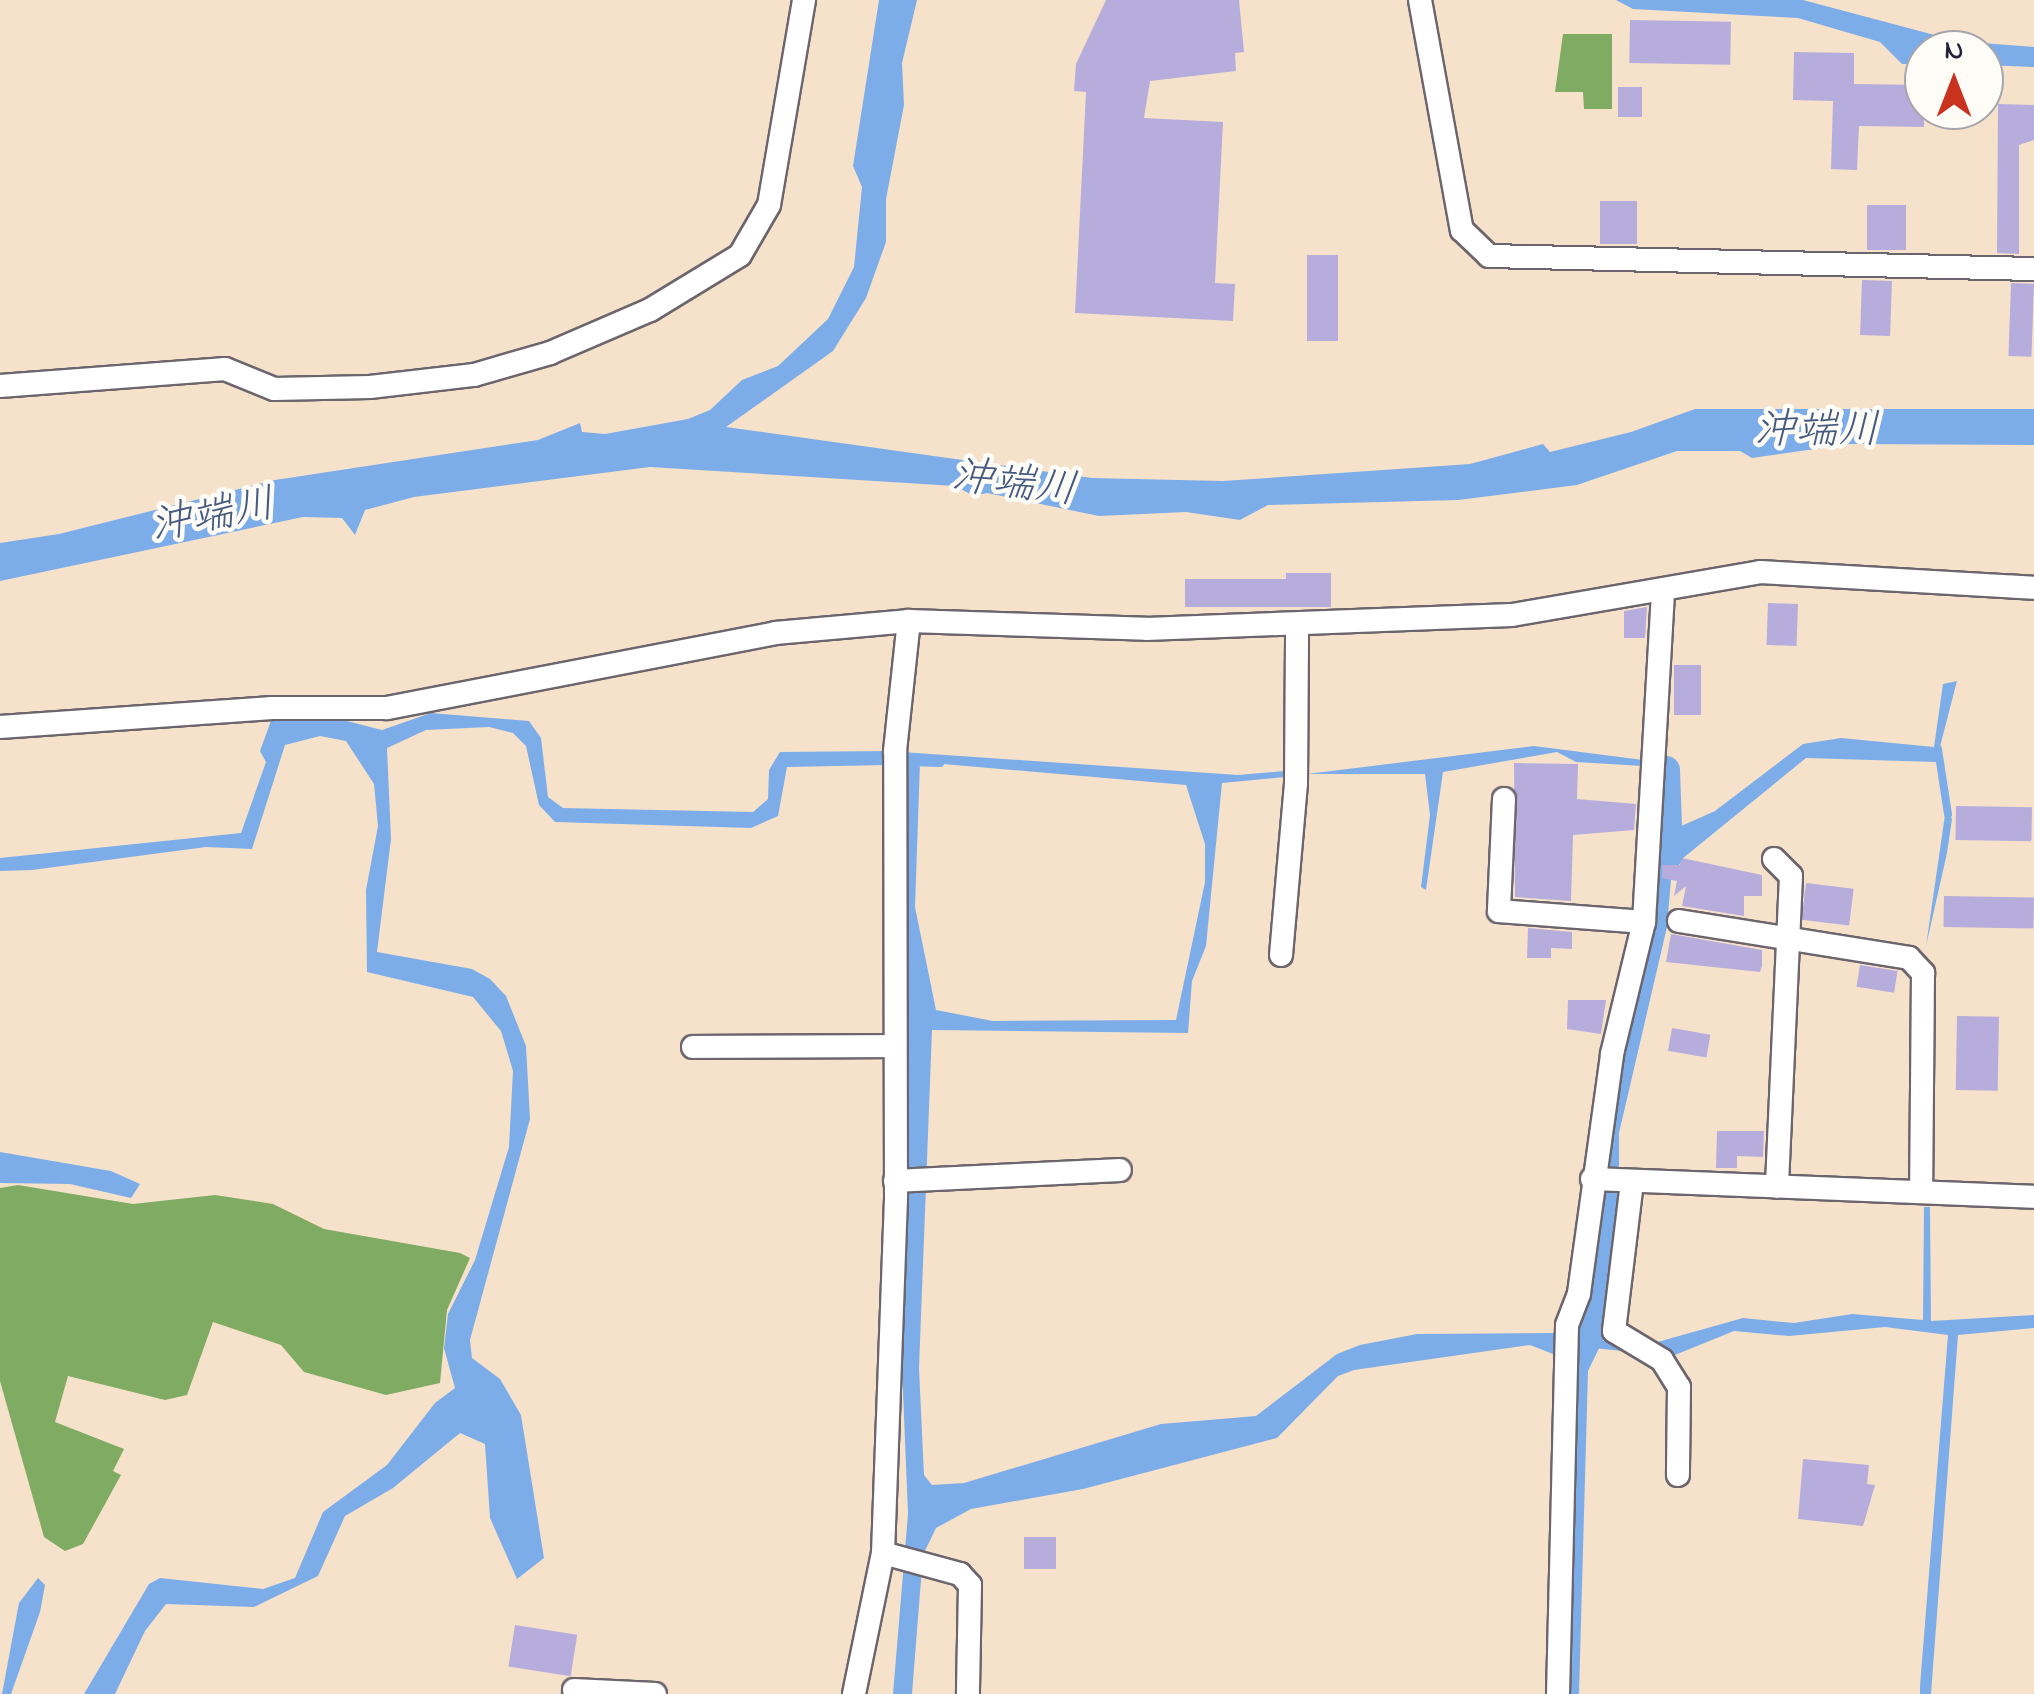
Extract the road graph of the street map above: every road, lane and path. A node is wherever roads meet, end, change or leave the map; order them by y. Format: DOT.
graph roads {
  1 [pos="804,0"];
  2 [pos="1420,0"];
  3 [pos="2034,269"];
  4 [pos="0,386"];
  5 [pos="2034,588"];
  6 [pos="1663,590"];
  7 [pos="909,621"];
  8 [pos="1297,625"];
  9 [pos="0,727"];
  10 [pos="1504,800"];
  11 [pos="1774,859"];
  12 [pos="1644,922"];
  13 [pos="1678,922"];
  14 [pos="1788,936"];
  15 [pos="1280,955"];
  16 [pos="894,1046"];
  17 [pos="692,1047"];
  18 [pos="1120,1170"];
  19 [pos="1596,1179"];
  20 [pos="900,1180"];
  21 [pos="1632,1182"];
  22 [pos="1776,1187"];
  23 [pos="1921,1192"];
  24 [pos="2034,1197"];
  25 [pos="1678,1475"];
  26 [pos="890,1555"];
  27 [pos="574,1690"];
  28 [pos="638,1694"];
  29 [pos="654,1694"];
  30 [pos="854,1694"];
  31 [pos="968,1694"];
  32 [pos="1558,1694"];
  1 -- 4 [label="street"];
  2 -- 3 [label="street"];
  5 -- 6 [label="street"];
  6 -- 8 [label="street"];
  6 -- 12 [label="street"];
  7 -- 8 [label="street"];
  7 -- 9 [label="street"];
  7 -- 16 [label="street"];
  8 -- 15 [label="street"];
  10 -- 12 [label="street"];
  11 -- 14 [label="street"];
  12 -- 19 [label="street"];
  13 -- 14 [label="street"];
  14 -- 22 [label="street"];
  14 -- 23 [label="street"];
  16 -- 17 [label="street"];
  16 -- 20 [label="street"];
  18 -- 20 [label="street"];
  19 -- 21 [label="street"];
  19 -- 32 [label="street"];
  20 -- 26 [label="street"];
  21 -- 22 [label="street"];
  21 -- 25 [label="street"];
  22 -- 23 [label="street"];
  23 -- 24 [label="street"];
  26 -- 30 [label="street"];
  26 -- 31 [label="street"];
  27 -- 28 [label="street"];
  28 -- 29 [label="street"];
}
